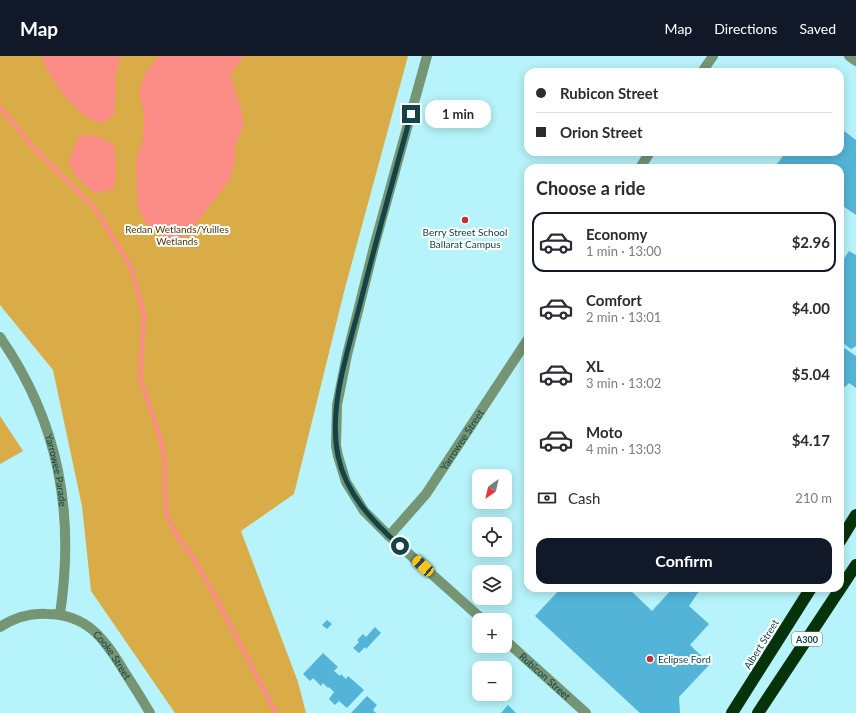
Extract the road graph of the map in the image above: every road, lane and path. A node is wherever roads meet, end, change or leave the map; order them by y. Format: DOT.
graph roads {
  1 [pos="427,56"];
  2 [pos="713,56"];
  3 [pos="849,56"];
  4 [pos="856,61"];
  5 [pos="705,68"];
  6 [pos="0,337"];
  7 [pos="524,345"];
  8 [pos="856,515"];
  9 [pos="844,534"];
  10 [pos="389,536"];
  11 [pos="856,565"];
  12 [pos="844,583"];
  13 [pos="808,592"];
  14 [pos="838,592"];
  15 [pos="475,613"];
  16 [pos="60,614"];
  17 [pos="0,627"];
  18 [pos="512,646"];
  19 [pos="150,713"];
  20 [pos="586,713"];
  21 [pos="732,713"];
  22 [pos="758,713"];
  1 -- 10 [label="street"];
  2 -- 5 [label="street"];
  3 -- 4 [label="street"];
  6 -- 16 [label="street, Yarrowee Parade"];
  7 -- 10 [label="street, Yarrowee Street"];
  8 -- 9 [label="highway"];
  10 -- 15 [label="street"];
  11 -- 12 [label="highway, A300"];
  13 -- 21 [label="highway, Albert Street / A300"];
  14 -- 22 [label="highway, A300"];
  16 -- 17 [label="street, Cooke Street"];
  16 -- 19 [label="street, Cooke Street"];
  18 -- 20 [label="street, Rubicon Street"];
}
